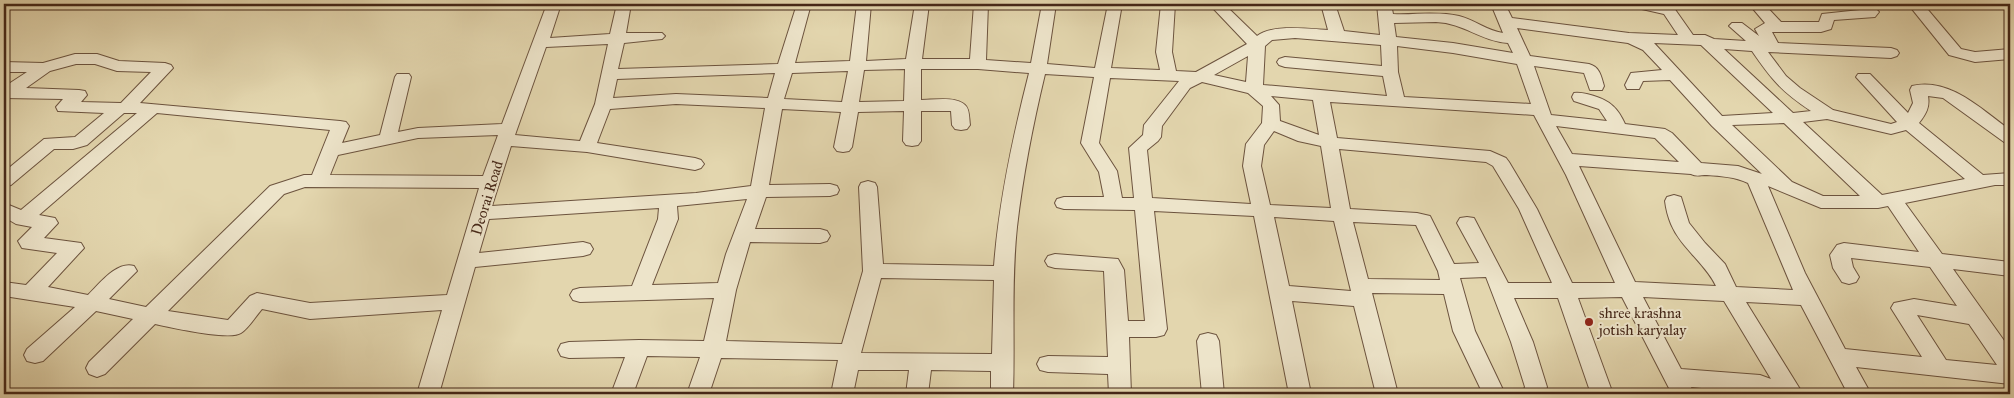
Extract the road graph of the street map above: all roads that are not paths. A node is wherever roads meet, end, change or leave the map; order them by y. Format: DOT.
graph roads {
  1 [pos="554,4"];
  2 [pos="624,4"];
  3 [pos="804,4"];
  4 [pos="864,4"];
  5 [pos="922,4"];
  6 [pos="981,4"];
  7 [pos="1049,4"];
  8 [pos="1114,4"];
  9 [pos="1168,4"];
  10 [pos="1216,4"];
  11 [pos="1328,4"];
  12 [pos="1498,4"];
  13 [pos="1638,4"];
  14 [pos="1756,4"];
  15 [pos="1863,4"];
  16 [pos="1915,4"];
  17 [pos="1429,6"];
  18 [pos="1673,7"];
  19 [pos="1386,11"];
  20 [pos="1452,19"];
  21 [pos="1506,22"];
  22 [pos="1737,26"];
  23 [pos="1777,27"];
  24 [pos="1337,35"];
  25 [pos="657,36"];
  26 [pos="1629,38"];
  27 [pos="616,39"];
  28 [pos="1514,39"];
  29 [pos="1689,40"];
  30 [pos="1389,42"];
  31 [pos="539,43"];
  32 [pos="1710,44"];
  33 [pos="1257,45"];
  34 [pos="1765,47"];
  35 [pos="1891,54"];
  36 [pos="2010,54"];
  37 [pos="1524,60"];
  38 [pos="1285,62"];
  39 [pos="913,64"];
  40 [pos="978,64"];
  41 [pos="857,66"];
  42 [pos="4,67"];
  43 [pos="44,68"];
  44 [pos="785,68"];
  45 [pos="1038,68"];
  46 [pos="1390,72"];
  47 [pos="1102,73"];
  48 [pos="608,74"];
  49 [pos="1169,75"];
  50 [pos="1675,75"];
  51 [pos="404,77"];
  52 [pos="1202,77"];
  53 [pos="1864,78"];
  54 [pos="1633,85"];
  55 [pos="1596,86"];
  56 [pos="1254,89"];
  57 [pos="5,94"];
  58 [pos="1320,95"];
  59 [pos="1580,98"];
  60 [pos="775,102"];
  61 [pos="1397,102"];
  62 [pos="603,104"];
  63 [pos="913,106"];
  64 [pos="850,107"];
  65 [pos="123,108"];
  66 [pos="153,108"];
  67 [pos="1542,114"];
  68 [pos="1827,114"];
  69 [pos="1789,118"];
  70 [pos="1718,122"];
  71 [pos="1271,124"];
  72 [pos="1909,124"];
  73 [pos="961,125"];
  74 [pos="1618,127"];
  75 [pos="507,134"];
  76 [pos="388,138"];
  77 [pos="2010,138"];
  78 [pos="912,141"];
  79 [pos="1329,143"];
  80 [pos="587,147"];
  81 [pos="842,147"];
  82 [pos="330,151"];
  83 [pos="1566,159"];
  84 [pos="695,164"];
  85 [pos="1698,171"];
  86 [pos="2010,178"];
  87 [pos="1756,179"];
  88 [pos="4,181"];
  89 [pos="318,182"];
  90 [pos="490,182"];
  91 [pos="1980,182"];
  92 [pos="868,187"];
  93 [pos="1787,187"];
  94 [pos="830,190"];
  95 [pos="759,192"];
  96 [pos="668,200"];
  97 [pos="1885,200"];
  98 [pos="1674,201"];
  99 [pos="1064,203"];
  100 [pos="1114,203"];
  101 [pos="1144,204"];
  102 [pos="4,209"];
  103 [pos="1264,212"];
  104 [pos="481,213"];
  105 [pos="1342,215"];
  106 [pos="23,220"];
  107 [pos="1467,223"];
  108 [pos="743,235"];
  109 [pos="820,236"];
  110 [pos="583,249"];
  111 [pos="467,261"];
  112 [pos="1055,261"];
  113 [pos="1937,261"];
  114 [pos="873,270"];
  115 [pos="1493,270"];
  116 [pos="2010,270"];
  117 [pos="128,271"];
  118 [pos="1004,273"];
  119 [pos="1849,277"];
  120 [pos="1450,279"];
  121 [pos="4,289"];
  122 [pos="1629,289"];
  123 [pos="726,290"];
  124 [pos="1502,290"];
  125 [pos="1564,290"];
  126 [pos="1362,292"];
  127 [pos="30,293"];
  128 [pos="639,293"];
  129 [pos="1280,293"];
  130 [pos="1729,293"];
  131 [pos="580,295"];
  132 [pos="1808,298"];
  133 [pos="455,302"];
  134 [pos="91,303"];
  135 [pos="1976,316"];
  136 [pos="151,317"];
  137 [pos="1118,329"];
  138 [pos="1208,341"];
  139 [pos="639,348"];
  140 [pos="569,350"];
  141 [pos="714,350"];
  142 [pos="35,355"];
  143 [pos="849,356"];
  144 [pos="1838,357"];
  145 [pos="921,363"];
  146 [pos="1003,363"];
  147 [pos="1048,364"];
  148 [pos="1118,366"];
  149 [pos="2010,366"];
  150 [pos="97,368"];
  151 [pos="1940,368"];
  152 [pos="2010,375"];
  153 [pos="1679,386"];
  154 [pos="428,394"];
  155 [pos="622,394"];
  156 [pos="698,394"];
  157 [pos="842,394"];
  158 [pos="917,394"];
  159 [pos="1002,394"];
  160 [pos="1120,394"];
  161 [pos="1213,394"];
  162 [pos="1300,394"];
  163 [pos="1387,394"];
  164 [pos="1494,394"];
  165 [pos="1533,394"];
  166 [pos="1602,394"];
  167 [pos="1791,394"];
  168 [pos="1860,394"];
  1 -- 31 [label="street, Deorai Road"];
  2 -- 27 [label="street"];
  3 -- 44 [label="street"];
  4 -- 41 [label="street"];
  5 -- 39 [label="street"];
  6 -- 40 [label="street"];
  7 -- 45 [label="street"];
  8 -- 47 [label="street"];
  9 -- 49 [label="street"];
  10 -- 33 [label="street"];
  11 -- 24 [label="street"];
  12 -- 21 [label="street"];
  13 -- 18 [label="street"];
  14 -- 23 [label="street"];
  15 -- 23 [label="street"];
  16 -- 36 [label="street"];
  17 -- 20 [label="street"];
  18 -- 29 [label="street"];
  19 -- 20 [label="street"];
  19 -- 30 [label="street"];
  20 -- 28 [label="street"];
  21 -- 26 [label="street"];
  21 -- 28 [label="street"];
  22 -- 34 [label="street"];
  23 -- 34 [label="street"];
  24 -- 30 [label="street"];
  24 -- 33 [label="street"];
  25 -- 27 [label="street"];
  26 -- 29 [label="street"];
  26 -- 50 [label="street"];
  27 -- 31 [label="street"];
  27 -- 48 [label="street"];
  28 -- 37 [label="street"];
  29 -- 32 [label="street"];
  30 -- 37 [label="street"];
  30 -- 46 [label="street"];
  31 -- 75 [label="street, Deorai Road"];
  32 -- 34 [label="street"];
  32 -- 69 [label="street"];
  33 -- 52 [label="street"];
  33 -- 56 [label="street"];
  34 -- 35 [label="street"];
  34 -- 68 [label="street"];
  37 -- 55 [label="street"];
  37 -- 67 [label="street"];
  38 -- 46 [label="street"];
  39 -- 40 [label="street"];
  39 -- 41 [label="street"];
  39 -- 63 [label="street"];
  40 -- 45 [label="street"];
  41 -- 44 [label="street"];
  41 -- 64 [label="street"];
  42 -- 43 [label="street"];
  43 -- 57 [label="street"];
  43 -- 65 [label="street"];
  44 -- 48 [label="street"];
  44 -- 60 [label="street"];
  45 -- 47 [label="street"];
  45 -- 118 [label="street"];
  46 -- 61 [label="street"];
  47 -- 49 [label="street"];
  47 -- 100 [label="street"];
  48 -- 62 [label="street"];
  49 -- 52 [label="street"];
  50 -- 54 [label="street"];
  50 -- 70 [label="street"];
  51 -- 76 [label="street"];
  52 -- 56 [label="street"];
  52 -- 101 [label="street"];
  53 -- 72 [label="street"];
  56 -- 58 [label="street"];
  56 -- 71 [label="street"];
  57 -- 65 [label="street"];
  58 -- 61 [label="street"];
  58 -- 79 [label="street"];
  59 -- 74 [label="street"];
  60 -- 62 [label="street"];
  60 -- 64 [label="street"];
  60 -- 95 [label="street"];
  61 -- 67 [label="street"];
  62 -- 80 [label="street"];
  63 -- 64 [label="street"];
  63 -- 73 [label="street"];
  63 -- 78 [label="street"];
  64 -- 81 [label="street"];
  65 -- 66 [label="street"];
  65 -- 88 [label="street"];
  66 -- 82 [label="street"];
  66 -- 106 [label="street"];
  67 -- 74 [label="street"];
  67 -- 83 [label="street"];
  68 -- 69 [label="street"];
  68 -- 72 [label="street"];
  69 -- 70 [label="street"];
  69 -- 97 [label="street"];
  70 -- 93 [label="street"];
  71 -- 79 [label="street"];
  71 -- 103 [label="street"];
  72 -- 77 [label="street"];
  72 -- 91 [label="street"];
  74 -- 85 [label="street"];
  75 -- 76 [label="street"];
  75 -- 80 [label="street"];
  75 -- 90 [label="street, Deorai Road"];
  76 -- 82 [label="street"];
  79 -- 105 [label="street"];
  79 -- 125 [label="street"];
  80 -- 84 [label="street"];
  82 -- 89 [label="street"];
  83 -- 85 [label="street"];
  83 -- 122 [label="street"];
  85 -- 87 [label="street"];
  86 -- 91 [label="street"];
  87 -- 93 [label="street"];
  87 -- 132 [label="street"];
  89 -- 90 [label="street"];
  89 -- 136 [label="street"];
  90 -- 104 [label="street, Deorai Road"];
  91 -- 97 [label="street"];
  92 -- 114 [label="street"];
  93 -- 97 [label="street"];
  94 -- 95 [label="street"];
  95 -- 96 [label="street"];
  95 -- 108 [label="street"];
  96 -- 104 [label="street"];
  96 -- 128 [label="street"];
  97 -- 113 [label="street"];
  98 -- 130 [label="street"];
  99 -- 100 [label="street"];
  100 -- 101 [label="street"];
  101 -- 103 [label="street"];
  101 -- 137 [label="street"];
  102 -- 106 [label="street"];
  103 -- 105 [label="street"];
  103 -- 129 [label="street"];
  104 -- 111 [label="street, Deorai Road"];
  105 -- 120 [label="street"];
  105 -- 126 [label="street"];
  106 -- 127 [label="street"];
  107 -- 115 [label="street"];
  108 -- 109 [label="street"];
  108 -- 123 [label="street"];
  110 -- 111 [label="street"];
  111 -- 133 [label="street, Deorai Road"];
  112 -- 137 [label="street"];
  113 -- 116 [label="street"];
  113 -- 119 [label="street"];
  113 -- 135 [label="street"];
  114 -- 118 [label="street"];
  114 -- 143 [label="street"];
  115 -- 120 [label="street"];
  115 -- 124 [label="street"];
  117 -- 134 [label="street"];
  118 -- 146 [label="street"];
  120 -- 126 [label="street"];
  120 -- 164 [label="street"];
  121 -- 127 [label="street"];
  122 -- 125 [label="street"];
  122 -- 130 [label="street"];
  122 -- 153 [label="street"];
  123 -- 128 [label="street"];
  123 -- 141 [label="street"];
  124 -- 125 [label="street"];
  124 -- 165 [label="street"];
  125 -- 166 [label="street"];
  126 -- 129 [label="street"];
  126 -- 163 [label="street"];
  127 -- 134 [label="street"];
  128 -- 131 [label="street"];
  129 -- 162 [label="street"];
  130 -- 132 [label="street"];
  130 -- 167 [label="street"];
  132 -- 144 [label="street"];
  133 -- 136 [label="street"];
  133 -- 154 [label="street, Deorai Road"];
  134 -- 136 [label="street"];
  134 -- 142 [label="street"];
  135 -- 149 [label="street"];
  135 -- 151 [label="street"];
  136 -- 150 [label="street"];
  137 -- 148 [label="street"];
  138 -- 161 [label="street"];
  139 -- 140 [label="street"];
  139 -- 141 [label="street"];
  139 -- 155 [label="street"];
  141 -- 143 [label="street"];
  141 -- 156 [label="street"];
  143 -- 145 [label="street"];
  143 -- 157 [label="street"];
  144 -- 151 [label="street"];
  144 -- 168 [label="street"];
  145 -- 146 [label="street"];
  145 -- 158 [label="street"];
  146 -- 159 [label="street"];
  147 -- 148 [label="street"];
  148 -- 160 [label="street"];
  151 -- 152 [label="street"];
  153 -- 167 [label="street"];
}
